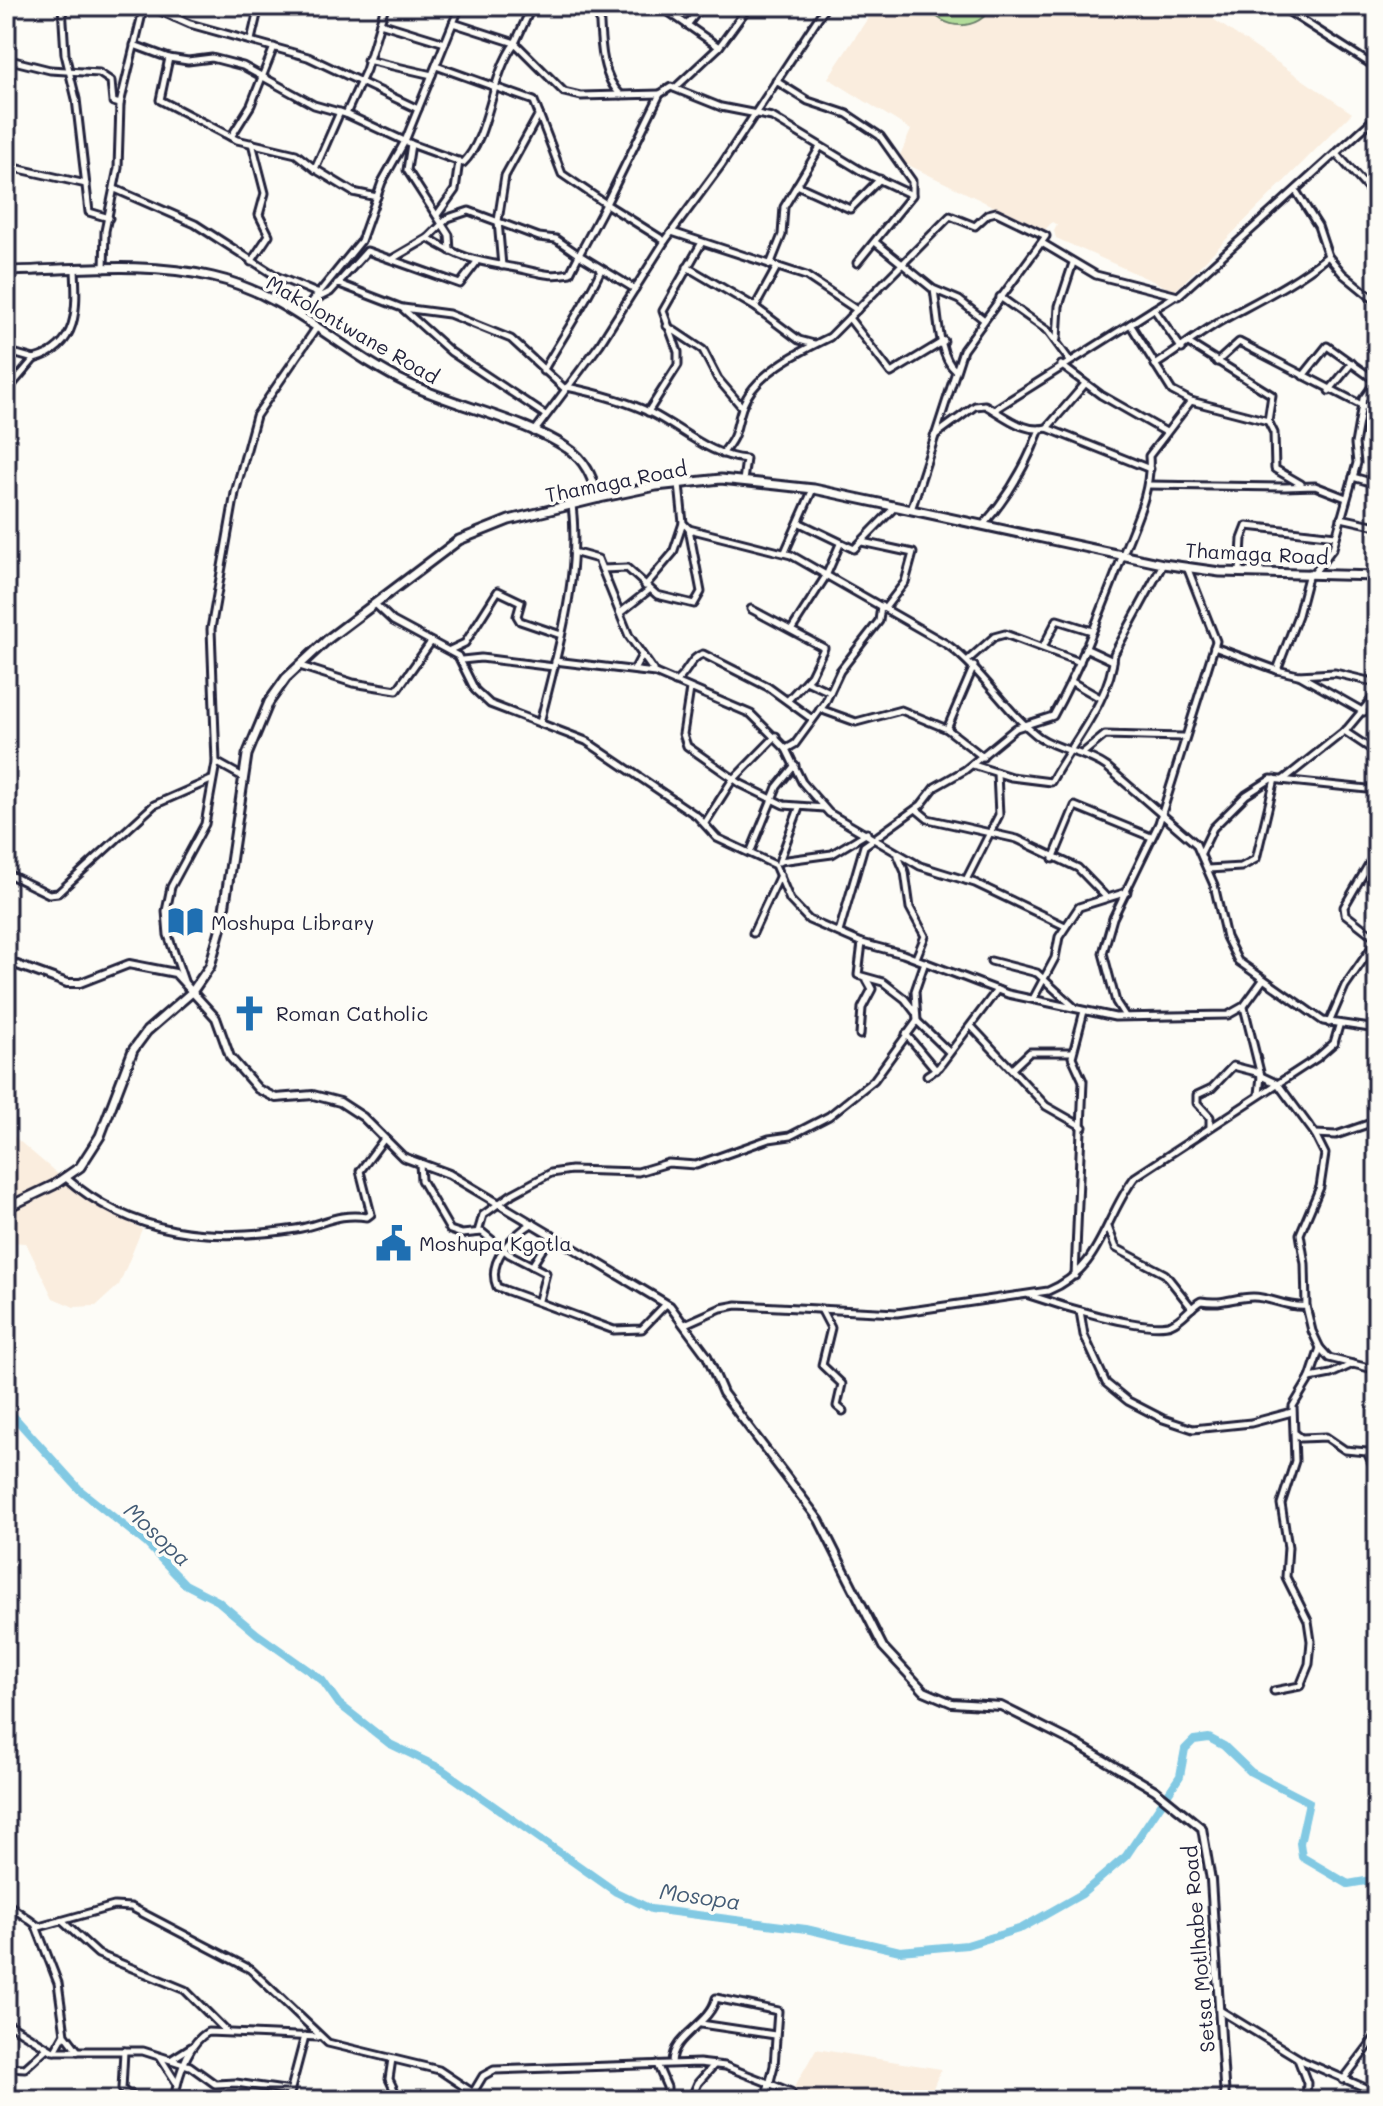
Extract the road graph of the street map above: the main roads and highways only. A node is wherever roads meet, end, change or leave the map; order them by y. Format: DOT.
graph roads {
  1 [pos="6,271"];
  2 [pos="599,498"];
  3 [pos="1377,576"];
  4 [pos="6,1208"];
  1 -- 2 [label="main road, Makolontwane Road"];
  2 -- 3 [label="main road, Thamaga Road"];
  2 -- 4 [label="main road, Thamaga Road"];
}
